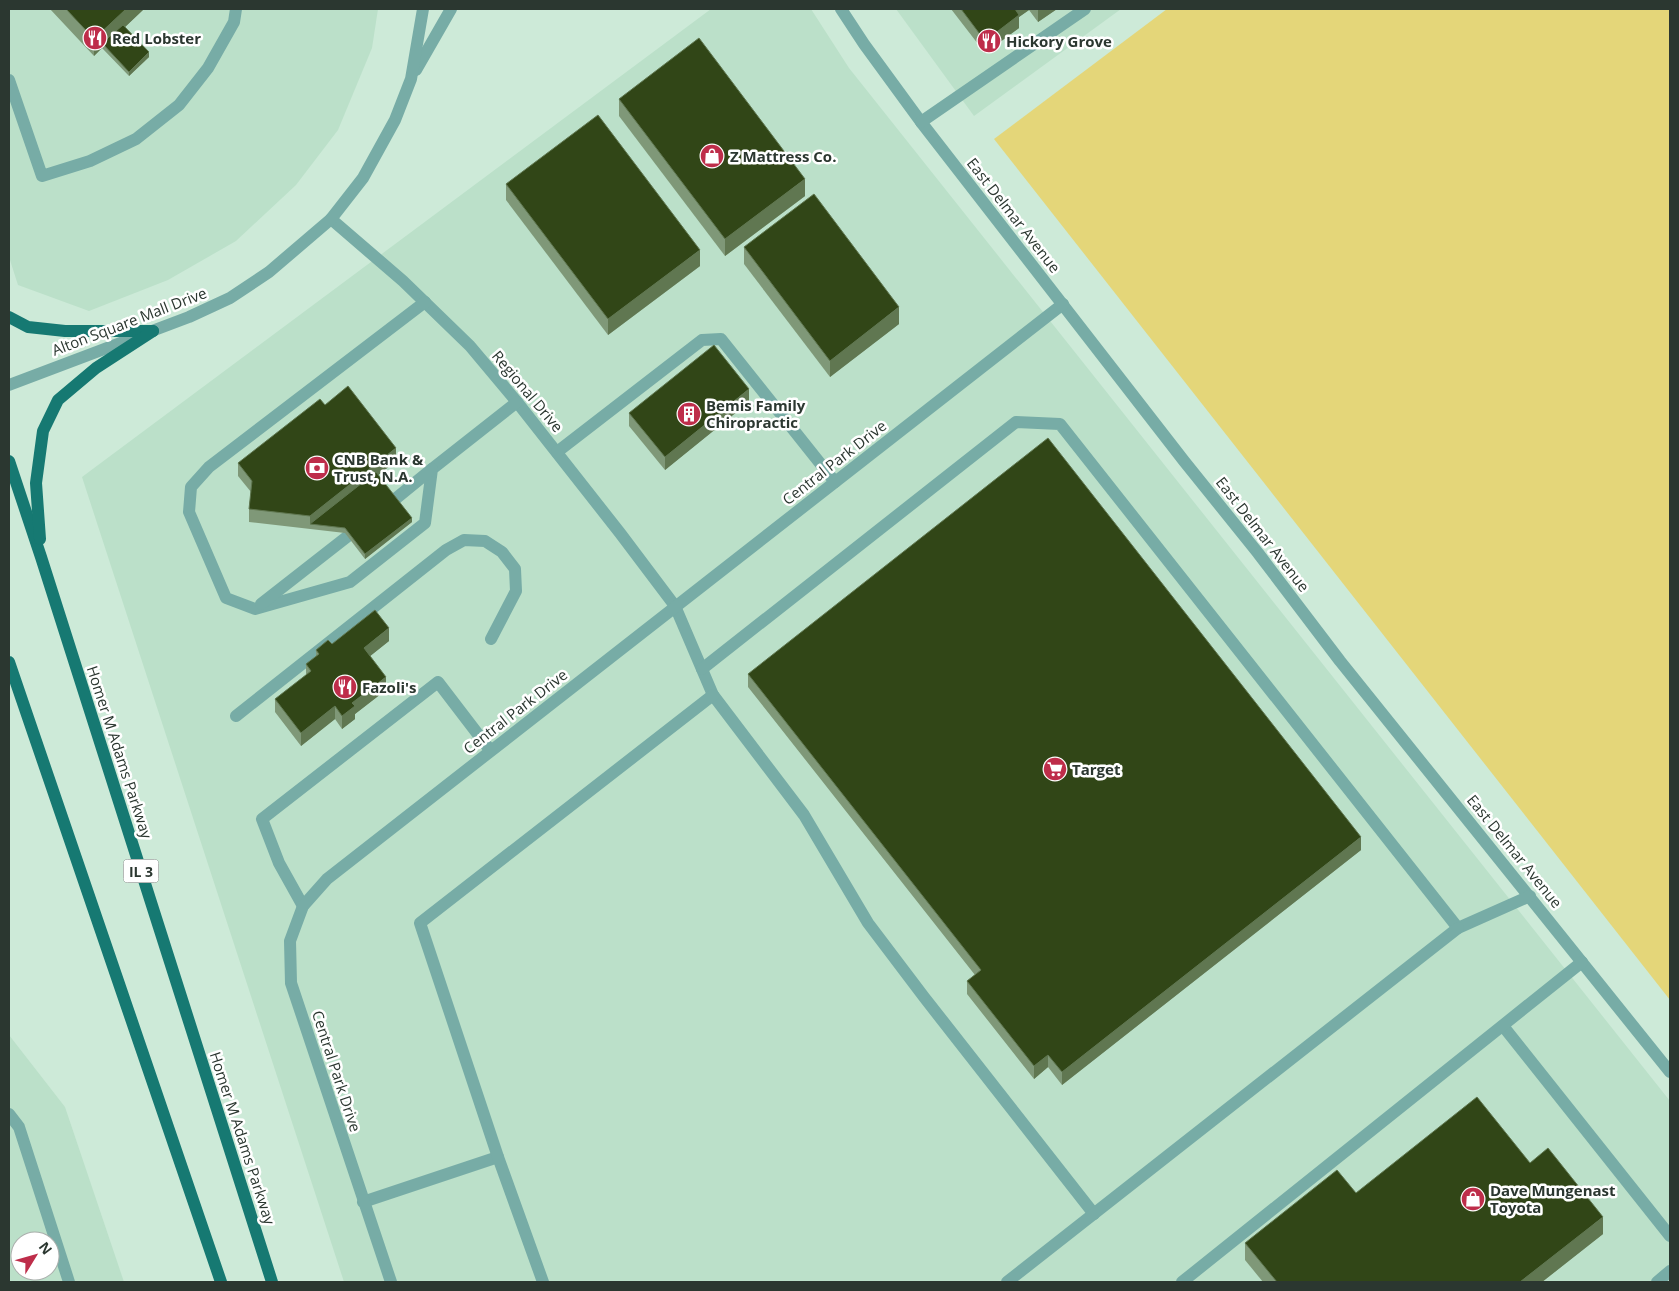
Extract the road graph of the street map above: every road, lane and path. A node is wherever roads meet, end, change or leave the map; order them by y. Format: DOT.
graph roads {
  1 [pos="236,9"];
  2 [pos="423,9"];
  3 [pos="451,9"];
  4 [pos="841,9"];
  5 [pos="1085,9"];
  6 [pos="411,79"];
  7 [pos="9,80"];
  8 [pos="921,122"];
  9 [pos="331,219"];
  10 [pos="425,302"];
  11 [pos="1063,304"];
  12 [pos="9,317"];
  13 [pos="153,331"];
  14 [pos="9,384"];
  15 [pos="517,402"];
  16 [pos="557,452"];
  17 [pos="9,461"];
  18 [pos="432,469"];
  19 [pos="835,482"];
  20 [pos="394,500"];
  21 [pos="348,536"];
  22 [pos="41,557"];
  23 [pos="675,606"];
  24 [pos="255,609"];
  25 [pos="492,639"];
  26 [pos="9,662"];
  27 [pos="702,669"];
  28 [pos="713,695"];
  29 [pos="236,716"];
  30 [pos="490,750"];
  31 [pos="1530,896"];
  32 [pos="304,906"];
  33 [pos="1458,928"];
  34 [pos="1582,962"];
  35 [pos="1503,1026"];
  36 [pos="1670,1072"];
  37 [pos="9,1114"];
  38 [pos="498,1157"];
  39 [pos="363,1202"];
  40 [pos="1094,1214"];
  41 [pos="1670,1236"];
  42 [pos="1670,1271"];
  43 [pos="69,1282"];
  44 [pos="221,1282"];
  45 [pos="272,1282"];
  46 [pos="391,1282"];
  47 [pos="542,1282"];
  48 [pos="1007,1282"];
  49 [pos="1182,1282"];
  50 [pos="1657,1282"];
  1 -- 7 [label="street"];
  2 -- 6 [label="street, Alton Square Mall Drive"];
  3 -- 6 [label="street"];
  4 -- 8 [label="street, East Delmar Avenue"];
  5 -- 8 [label="street"];
  6 -- 9 [label="street, Alton Square Mall Drive"];
  8 -- 11 [label="street, East Delmar Avenue"];
  9 -- 10 [label="street, Regional Drive"];
  9 -- 13 [label="street, Alton Square Mall Drive"];
  10 -- 15 [label="street, Regional Drive"];
  10 -- 24 [label="street"];
  11 -- 19 [label="street, Central Park Drive"];
  11 -- 31 [label="street, East Delmar Avenue"];
  12 -- 13 [label="main road"];
  13 -- 14 [label="street, Alton Square Mall Drive"];
  13 -- 22 [label="main road"];
  15 -- 16 [label="street, Regional Drive"];
  15 -- 18 [label="street"];
  16 -- 19 [label="street"];
  16 -- 23 [label="street, Regional Drive"];
  17 -- 22 [label="main road, Homer M Adams Parkway / IL 3"];
  18 -- 20 [label="street"];
  18 -- 24 [label="street"];
  19 -- 23 [label="street, Central Park Drive"];
  21 -- 24 [label="street"];
  22 -- 45 [label="main road, Homer M Adams Parkway / IL 3"];
  23 -- 27 [label="street, Regional Drive"];
  23 -- 30 [label="street, Central Park Drive"];
  25 -- 29 [label="street"];
  26 -- 44 [label="main road"];
  27 -- 28 [label="street, Regional Drive"];
  27 -- 33 [label="street"];
  28 -- 38 [label="street"];
  28 -- 40 [label="street, Regional Drive"];
  30 -- 32 [label="street, Central Park Drive"];
  30 -- 32 [label="street"];
  31 -- 33 [label="street"];
  31 -- 34 [label="street, East Delmar Avenue"];
  32 -- 39 [label="street, Central Park Drive"];
  33 -- 40 [label="street"];
  34 -- 35 [label="street"];
  34 -- 36 [label="street, East Delmar Avenue"];
  35 -- 41 [label="street"];
  35 -- 49 [label="street"];
  37 -- 43 [label="street"];
  38 -- 39 [label="street"];
  38 -- 47 [label="street"];
  39 -- 46 [label="street, Central Park Drive"];
  40 -- 48 [label="street"];
  42 -- 50 [label="street"];
}
